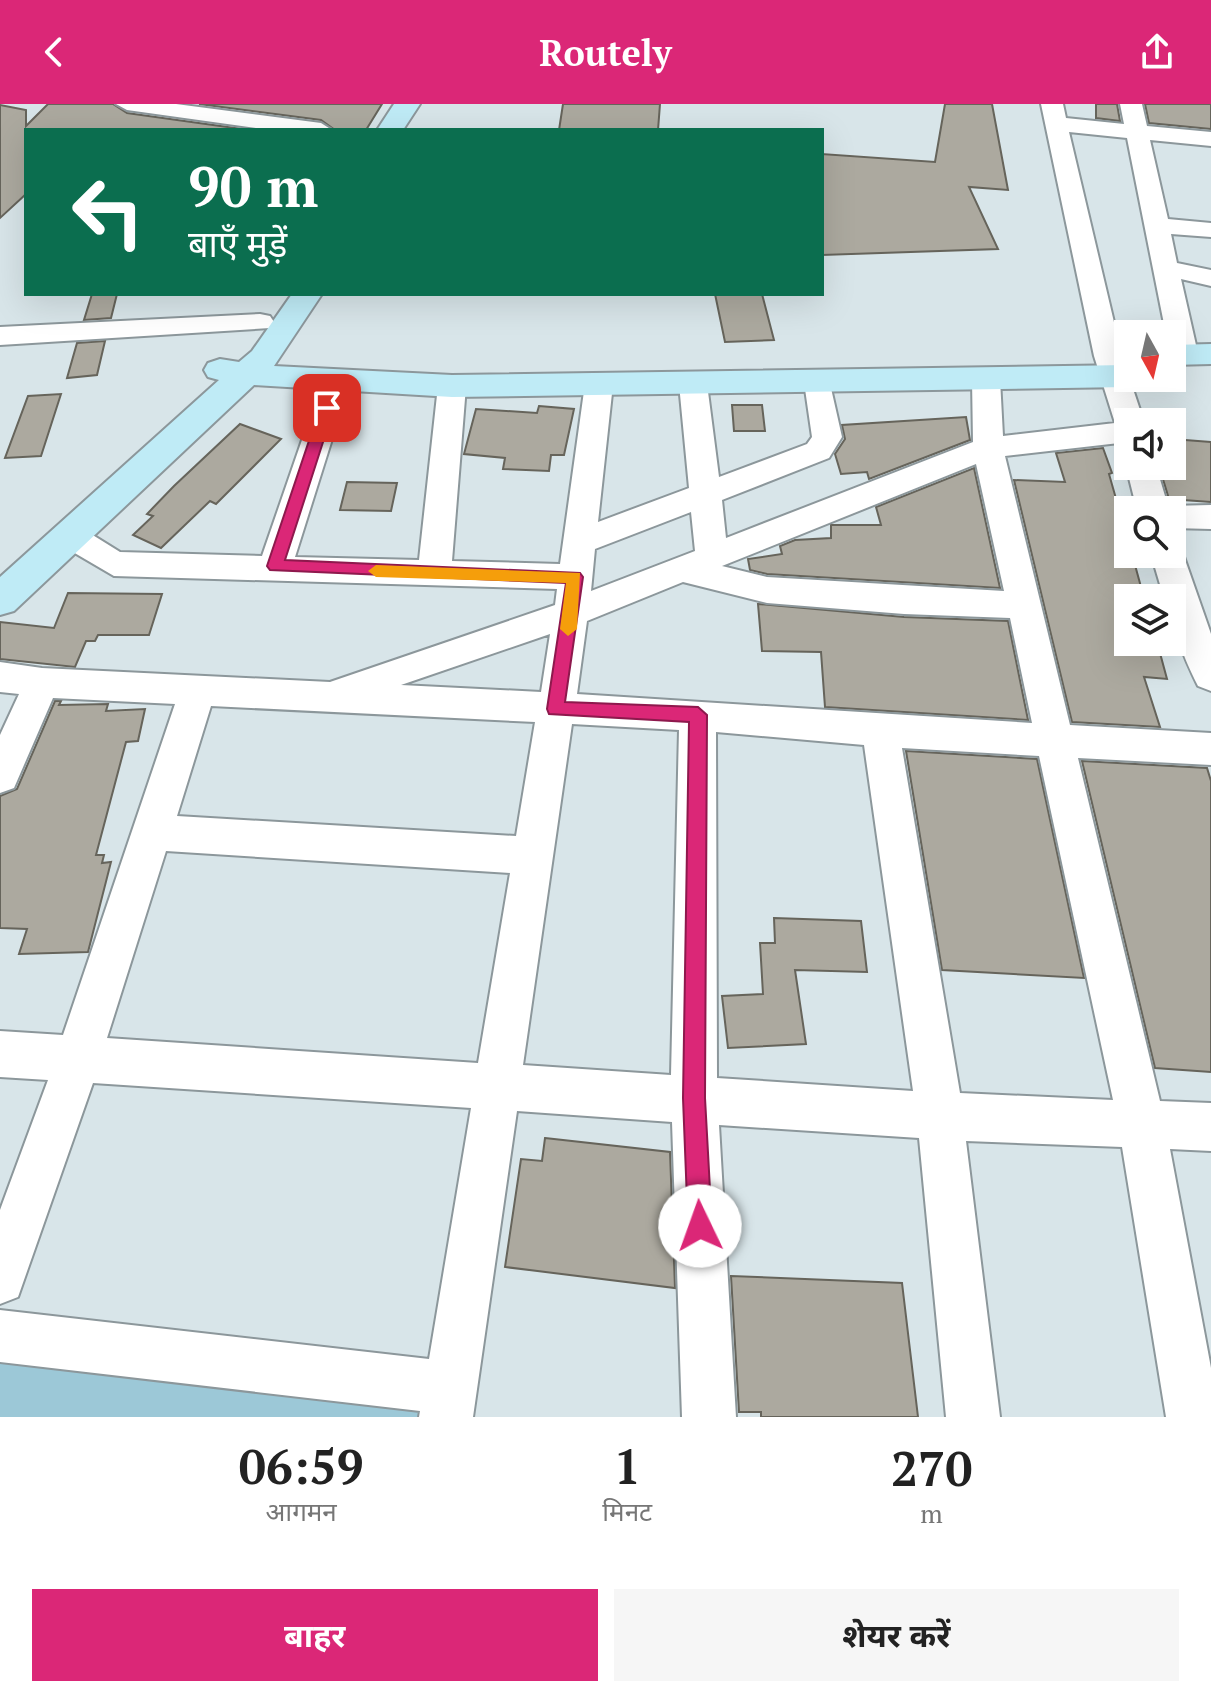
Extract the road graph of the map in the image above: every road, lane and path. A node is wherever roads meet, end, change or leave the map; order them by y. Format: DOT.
graph roads {
  1 [pos="127,104"];
  2 [pos="407,104"];
  3 [pos="427,104"];
  4 [pos="1131,104"];
  5 [pos="1053,114"];
  6 [pos="306,128"];
  7 [pos="391,128"];
  8 [pos="412,128"];
  9 [pos="1137,132"];
  10 [pos="1211,139"];
  11 [pos="1157,226"];
  12 [pos="1211,230"];
  13 [pos="1166,268"];
  14 [pos="1211,278"];
  15 [pos="280,296"];
  16 [pos="305,296"];
  17 [pos="1177,320"];
  18 [pos="260,322"];
  19 [pos="0,336"];
  20 [pos="1114,343"];
  21 [pos="1186,361"];
  22 [pos="242,364"];
  23 [pos="1114,366"];
  24 [pos="1114,367"];
  25 [pos="1211,375"];
  26 [pos="986,379"];
  27 [pos="336,382"];
  28 [pos="818,382"];
  29 [pos="599,384"];
  30 [pos="693,384"];
  31 [pos="452,386"];
  32 [pos="1114,434"];
  33 [pos="988,448"];
  34 [pos="702,493"];
  35 [pos="1186,516"];
  36 [pos="1211,517"];
  37 [pos="72,537"];
  38 [pos="712,556"];
  39 [pos="0,562"];
  40 [pos="275,566"];
  41 [pos="1174,568"];
  42 [pos="680,569"];
  43 [pos="434,574"];
  44 [pos="574,578"];
  45 [pos="0,600"];
  46 [pos="1025,605"];
  47 [pos="1198,616"];
  48 [pos="1211,676"];
  49 [pos="0,677"];
  50 [pos="42,683"];
  51 [pos="198,690"];
  52 [pos="324,697"];
  53 [pos="555,709"];
  54 [pos="698,715"];
  55 [pos="881,731"];
  56 [pos="1053,740"];
  57 [pos="1211,749"];
  58 [pos="0,776"];
  59 [pos="152,832"];
  60 [pos="532,856"];
  61 [pos="0,1054"];
  62 [pos="78,1059"];
  63 [pos="496,1084"];
  64 [pos="694,1098"];
  65 [pos="940,1116"];
  66 [pos="1142,1123"];
  67 [pos="1211,1127"];
  68 [pos="0,1279"];
  69 [pos="0,1336"];
  70 [pos="448,1402"];
  71 [pos="709,1417"];
  72 [pos="973,1417"];
  73 [pos="1193,1417"];
  1 -- 6 [label="street"];
  2 -- 7 [label="main road"];
  3 -- 8 [label="main road"];
  4 -- 9 [label="street"];
  5 -- 9 [label="street"];
  5 -- 20 [label="street"];
  9 -- 10 [label="street"];
  9 -- 11 [label="street"];
  11 -- 12 [label="street"];
  11 -- 13 [label="street"];
  13 -- 14 [label="street"];
  13 -- 17 [label="street"];
  15 -- 18 [label="main road"];
  16 -- 22 [label="main road"];
  18 -- 19 [label="street"];
  18 -- 22 [label="main road"];
  21 -- 25 [label="main road"];
  22 -- 23 [label="main road"];
  22 -- 27 [label="main road"];
  22 -- 37 [label="main road"];
  22 -- 39 [label="main road"];
  24 -- 26 [label="main road"];
  26 -- 28 [label="main road"];
  26 -- 33 [label="street"];
  27 -- 31 [label="main road"];
  27 -- 40 [label="street"];
  28 -- 30 [label="main road"];
  28 -- 34 [label="street"];
  29 -- 30 [label="main road"];
  29 -- 31 [label="main road"];
  29 -- 44 [label="street"];
  30 -- 34 [label="street"];
  31 -- 43 [label="street"];
  32 -- 33 [label="street"];
  33 -- 38 [label="street"];
  33 -- 46 [label="street"];
  34 -- 38 [label="street"];
  34 -- 44 [label="street"];
  35 -- 36 [label="street"];
  37 -- 40 [label="street"];
  37 -- 45 [label="main road"];
  38 -- 42 [label="street"];
  40 -- 43 [label="street"];
  41 -- 47 [label="street"];
  42 -- 44 [label="street"];
  42 -- 46 [label="street"];
  43 -- 44 [label="street"];
  44 -- 52 [label="street"];
  44 -- 53 [label="street"];
  46 -- 56 [label="street"];
  47 -- 48 [label="street"];
  49 -- 50 [label="street"];
  50 -- 51 [label="street"];
  50 -- 58 [label="street"];
  51 -- 52 [label="street"];
  51 -- 59 [label="street"];
  52 -- 53 [label="street"];
  53 -- 54 [label="street"];
  53 -- 60 [label="street"];
  54 -- 55 [label="street"];
  54 -- 64 [label="street"];
  55 -- 56 [label="street"];
  55 -- 65 [label="street"];
  56 -- 57 [label="street"];
  56 -- 66 [label="street"];
  59 -- 60 [label="street"];
  59 -- 62 [label="street"];
  60 -- 63 [label="street"];
  61 -- 62 [label="street"];
  62 -- 63 [label="street"];
  62 -- 68 [label="street"];
  63 -- 64 [label="street"];
  63 -- 70 [label="street"];
  64 -- 65 [label="street"];
  64 -- 71 [label="street"];
  65 -- 66 [label="street"];
  65 -- 72 [label="street"];
  66 -- 67 [label="street"];
  66 -- 73 [label="street"];
  69 -- 70 [label="street"];
}
